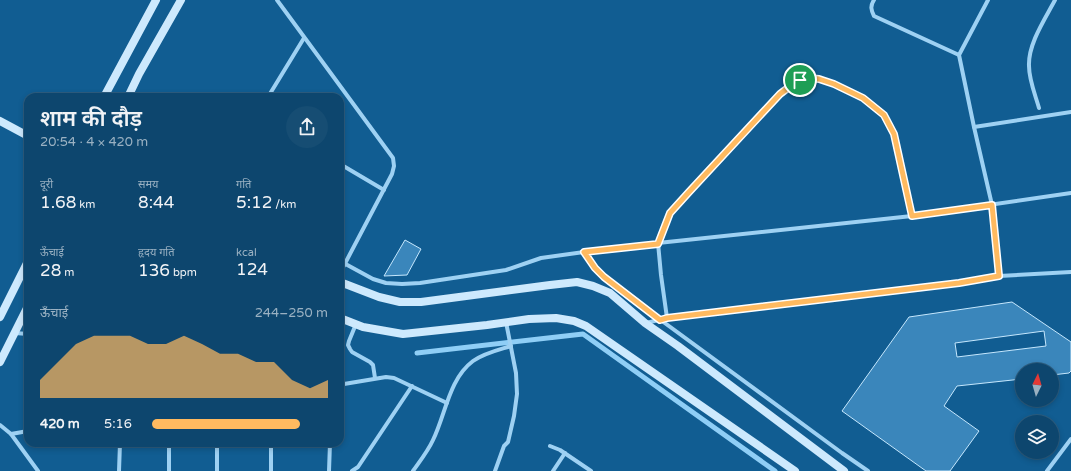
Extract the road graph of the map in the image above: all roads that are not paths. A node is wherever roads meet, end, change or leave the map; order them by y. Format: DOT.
graph roads {
  1 [pos="156,0"];
  2 [pos="181,0"];
  3 [pos="277,0"];
  4 [pos="874,0"];
  5 [pos="988,0"];
  6 [pos="1054,0"];
  7 [pos="304,38"];
  8 [pos="959,55"];
  9 [pos="106,93"];
  10 [pos="130,93"];
  11 [pos="270,93"];
  12 [pos="1039,108"];
  13 [pos="1071,112"];
  14 [pos="0,121"];
  15 [pos="974,126"];
  16 [pos="24,134"];
  17 [pos="344,166"];
  18 [pos="384,190"];
  19 [pos="1071,193"];
  20 [pos="992,205"];
  21 [pos="912,216"];
  22 [pos="658,244"];
  23 [pos="584,252"];
  24 [pos="345,264"];
  25 [pos="24,269"];
  26 [pos="1071,272"];
  27 [pos="999,276"];
  28 [pos="344,284"];
  29 [pos="24,314"];
  30 [pos="0,317"];
  31 [pos="667,318"];
  32 [pos="344,320"];
  33 [pos="660,320"];
  34 [pos="506,322"];
  35 [pos="645,323"];
  36 [pos="356,324"];
  37 [pos="14,333"];
  38 [pos="24,334"];
  39 [pos="511,346"];
  40 [pos="1,358"];
  41 [pos="375,378"];
  42 [pos="344,384"];
  43 [pos="412,386"];
  44 [pos="447,403"];
  45 [pos="0,425"];
  46 [pos="24,432"];
  47 [pos="11,434"];
  48 [pos="1071,439"];
  49 [pos="550,446"];
  50 [pos="120,447"];
  51 [pos="169,447"];
  52 [pos="218,447"];
  53 [pos="271,447"];
  54 [pos="330,447"];
  55 [pos="564,453"];
  56 [pos="38,471"];
  57 [pos="119,471"];
  58 [pos="169,471"];
  59 [pos="217,471"];
  60 [pos="271,471"];
  61 [pos="329,471"];
  62 [pos="352,471"];
  63 [pos="413,471"];
  64 [pos="495,471"];
  65 [pos="553,471"];
  66 [pos="591,471"];
  67 [pos="795,471"];
  68 [pos="844,471"];
  69 [pos="868,471"];
  70 [pos="1047,471"];
  1 -- 9 [label="street"];
  2 -- 10 [label="street"];
  3 -- 7 [label="street"];
  4 -- 8 [label="street"];
  5 -- 8 [label="street"];
  6 -- 12 [label="street"];
  7 -- 11 [label="street"];
  7 -- 18 [label="street"];
  8 -- 15 [label="street"];
  13 -- 15 [label="street"];
  14 -- 16 [label="street"];
  15 -- 20 [label="street"];
  17 -- 18 [label="street"];
  18 -- 24 [label="street"];
  19 -- 20 [label="street"];
  20 -- 21 [label="street"];
  20 -- 27 [label="street"];
  21 -- 22 [label="street"];
  21 -- 22 [label="street"];
  22 -- 23 [label="street"];
  22 -- 31 [label="street"];
  23 -- 24 [label="street"];
  23 -- 33 [label="street"];
  25 -- 30 [label="street"];
  26 -- 27 [label="street"];
  27 -- 31 [label="street"];
  28 -- 35 [label="street"];
  29 -- 37 [label="street"];
  31 -- 33 [label="street"];
  32 -- 36 [label="street"];
  33 -- 35 [label="street"];
  33 -- 69 [label="street"];
  34 -- 36 [label="street"];
  34 -- 39 [label="street"];
  34 -- 67 [label="street"];
  35 -- 68 [label="street"];
  36 -- 41 [label="street"];
  37 -- 38 [label="street"];
  37 -- 40 [label="street"];
  39 -- 44 [label="street"];
  39 -- 64 [label="street"];
  41 -- 42 [label="street"];
  41 -- 43 [label="street"];
  43 -- 44 [label="street"];
  43 -- 62 [label="street"];
  44 -- 63 [label="street"];
  45 -- 47 [label="street"];
  46 -- 47 [label="street"];
  47 -- 56 [label="street"];
  48 -- 70 [label="street"];
  49 -- 55 [label="street"];
  50 -- 57 [label="street"];
  51 -- 58 [label="street"];
  52 -- 59 [label="street"];
  53 -- 60 [label="street"];
  54 -- 61 [label="street"];
  55 -- 65 [label="street"];
  55 -- 66 [label="street"];
}
